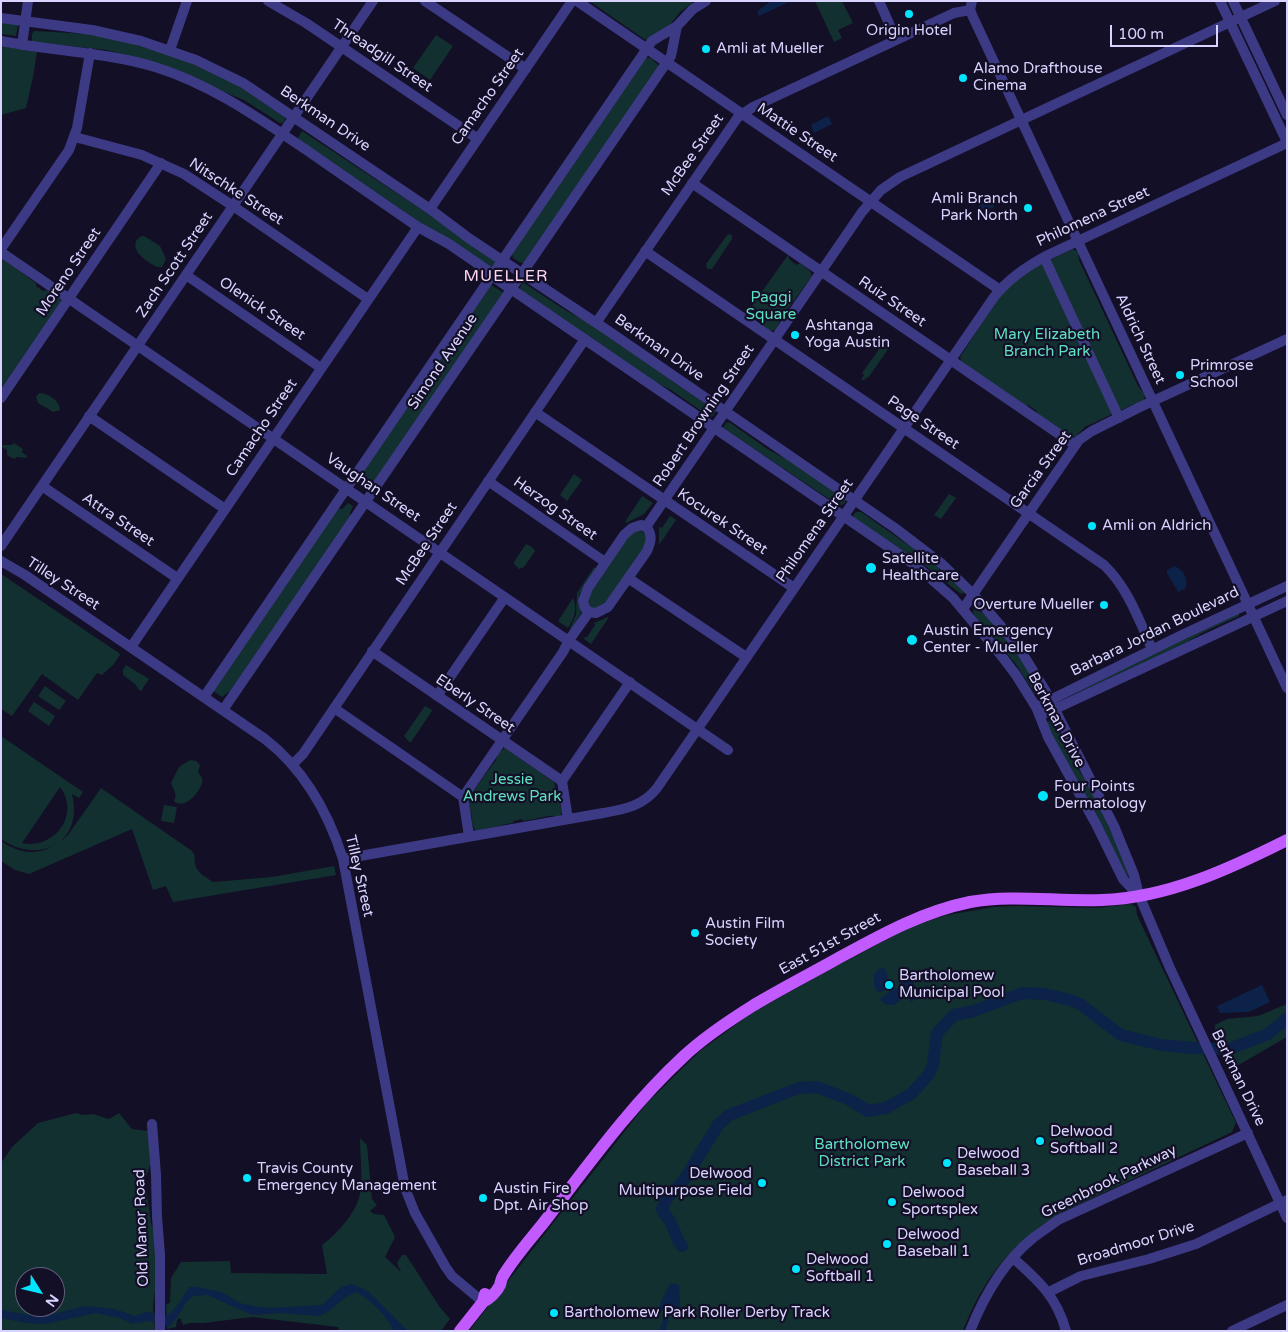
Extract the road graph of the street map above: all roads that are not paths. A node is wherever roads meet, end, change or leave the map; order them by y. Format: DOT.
graph roads {
  1 [pos="28,1"];
  2 [pos="187,1"];
  3 [pos="268,1"];
  4 [pos="373,1"];
  5 [pos="425,1"];
  6 [pos="572,1"];
  7 [pos="577,1"];
  8 [pos="706,1"];
  9 [pos="879,1"];
  10 [pos="1220,1"];
  11 [pos="1233,1"];
  12 [pos="1275,1"];
  13 [pos="971,6"];
  14 [pos="1241,17"];
  15 [pos="1,18"];
  16 [pos="26,22"];
  17 [pos="1230,22"];
  18 [pos="677,26"];
  19 [pos="896,39"];
  20 [pos="1,41"];
  21 [pos="22,45"];
  22 [pos="342,47"];
  23 [pos="647,49"];
  24 [pos="170,50"];
  25 [pos="90,53"];
  26 [pos="667,62"];
  27 [pos="526,69"];
  28 [pos="742,114"];
  29 [pos="1287,116"];
  30 [pos="294,117"];
  31 [pos="1021,120"];
  32 [pos="282,134"];
  33 [pos="75,137"];
  34 [pos="478,139"];
  35 [pos="1287,142"];
  36 [pos="161,163"];
  37 [pos="692,183"];
  38 [pos="870,201"];
  39 [pos="233,206"];
  40 [pos="430,209"];
  41 [pos="418,227"];
  42 [pos="1078,241"];
  43 [pos="1,251"];
  44 [pos="645,251"];
  45 [pos="1044,257"];
  46 [pos="503,260"];
  47 [pos="821,272"];
  48 [pos="522,273"];
  49 [pos="186,275"];
  50 [pos="492,276"];
  51 [pos="511,290"];
  52 [pos="1000,290"];
  53 [pos="69,299"];
  54 [pos="368,299"];
  55 [pos="596,323"];
  56 [pos="584,339"];
  57 [pos="775,339"];
  58 [pos="1287,339"];
  59 [pos="138,346"];
  60 [pos="951,360"];
  61 [pos="321,368"];
  62 [pos="1,398"];
  63 [pos="1153,401"];
  64 [pos="535,412"];
  65 [pos="725,412"];
  66 [pos="89,416"];
  67 [pos="1119,418"];
  68 [pos="714,427"];
  69 [pos="904,428"];
  70 [pos="273,438"];
  71 [pos="1075,445"];
  72 [pos="488,481"];
  73 [pos="42,486"];
  74 [pos="347,489"];
  75 [pos="664,501"];
  76 [pos="855,501"];
  77 [pos="366,502"];
  78 [pos="225,509"];
  79 [pos="1028,513"];
  80 [pos="844,516"];
  81 [pos="646,527"];
  82 [pos="1,546"];
  83 [pos="440,552"];
  84 [pos="1,561"];
  85 [pos="605,562"];
  86 [pos="177,578"];
  87 [pos="628,578"];
  88 [pos="1287,586"];
  89 [pos="794,588"];
  90 [pos="973,594"];
  91 [pos="505,596"];
  92 [pos="1287,601"];
  93 [pos="1248,604"];
  94 [pos="963,608"];
  95 [pos="588,612"];
  96 [pos="1253,617"];
  97 [pos="569,640"];
  98 [pos="131,647"];
  99 [pos="1152,649"];
  100 [pos="372,651"];
  101 [pos="746,657"];
  102 [pos="630,682"];
  103 [pos="1287,688"];
  104 [pos="437,696"];
  105 [pos="204,698"];
  106 [pos="1050,700"];
  107 [pos="334,708"];
  108 [pos="1056,709"];
  109 [pos="223,710"];
  110 [pos="1038,711"];
  111 [pos="698,729"];
  112 [pos="502,740"];
  113 [pos="728,750"];
  114 [pos="293,764"];
  115 [pos="562,781"];
  116 [pos="463,798"];
  117 [pos="568,819"];
  118 [pos="469,836"];
  119 [pos="1287,840"];
  120 [pos="343,860"];
  121 [pos="1139,895"];
  122 [pos="152,1124"];
  123 [pos="1248,1133"];
  124 [pos="1283,1201"];
  125 [pos="1287,1218"];
  126 [pos="1013,1258"];
  127 [pos="1049,1292"];
  128 [pos="483,1302"];
  129 [pos="1287,1305"];
  130 [pos="160,1331"];
  131 [pos="460,1331"];
  132 [pos="970,1331"];
  133 [pos="1066,1331"];
  134 [pos="1232,1331"];
  1 -- 16 [label="street"];
  2 -- 24 [label="street"];
  3 -- 22 [label="street, Threadgill Street"];
  4 -- 22 [label="street, Zach Scott Street"];
  5 -- 27 [label="street"];
  6 -- 27 [label="street, Camacho Street"];
  7 -- 23 [label="street, Mattie Street"];
  8 -- 18 [label="street, Simond Avenue"];
  9 -- 19 [label="street"];
  10 -- 17 [label="street"];
  11 -- 14 [label="street"];
  12 -- 14 [label="street, Robert Browning Street"];
  13 -- 19 [label="street, McBee Street"];
  13 -- 31 [label="street, Aldrich Street"];
  14 -- 17 [label="street, Robert Browning Street"];
  14 -- 29 [label="street"];
  15 -- 16 [label="street, Berkman Drive"];
  16 -- 21 [label="street"];
  16 -- 24 [label="street, Berkman Drive"];
  17 -- 31 [label="street, Robert Browning Street"];
  17 -- 35 [label="street"];
  18 -- 23 [label="street, Simond Avenue"];
  18 -- 26 [label="street, Simond Avenue"];
  19 -- 28 [label="street, McBee Street"];
  20 -- 21 [label="street, Berkman Drive"];
  21 -- 25 [label="street, Berkman Drive"];
  22 -- 30 [label="street, Zach Scott Street"];
  22 -- 34 [label="street, Threadgill Street"];
  23 -- 26 [label="street, Mattie Street"];
  23 -- 46 [label="street, Simond Avenue"];
  24 -- 30 [label="street, Berkman Drive"];
  25 -- 32 [label="street, Berkman Drive"];
  25 -- 33 [label="street"];
  26 -- 28 [label="street, Mattie Street"];
  26 -- 48 [label="street, Simond Avenue"];
  27 -- 34 [label="street, Camacho Street"];
  28 -- 37 [label="street, McBee Street"];
  28 -- 38 [label="street, Mattie Street"];
  30 -- 32 [label="street, Zach Scott Street"];
  30 -- 40 [label="street, Berkman Drive"];
  31 -- 38 [label="street, Robert Browning Street"];
  31 -- 42 [label="street, Aldrich Street"];
  32 -- 39 [label="street, Zach Scott Street"];
  32 -- 41 [label="street, Berkman Drive"];
  33 -- 36 [label="street, Nitschke Street"];
  33 -- 43 [label="street"];
  34 -- 40 [label="street, Camacho Street"];
  35 -- 42 [label="street, Philomena Street"];
  36 -- 39 [label="street, Nitschke Street"];
  36 -- 53 [label="street, Moreno Street"];
  37 -- 44 [label="street, McBee Street"];
  37 -- 47 [label="street, Ruiz Street"];
  38 -- 47 [label="street, Robert Browning Street"];
  38 -- 52 [label="street, Mattie Street"];
  39 -- 49 [label="street, Zach Scott Street"];
  39 -- 54 [label="street, Nitschke Street"];
  40 -- 46 [label="street, Berkman Drive"];
  41 -- 50 [label="street, Berkman Drive"];
  41 -- 54 [label="street, Camacho Street"];
  42 -- 45 [label="street, Philomena Street"];
  42 -- 63 [label="street, Aldrich Street"];
  43 -- 53 [label="street, Vaughan Street"];
  44 -- 55 [label="street, McBee Street"];
  44 -- 57 [label="street, Page Street"];
  45 -- 52 [label="street, Philomena Street"];
  45 -- 67 [label="street"];
  46 -- 48 [label="street, Berkman Drive"];
  46 -- 50 [label="street, Simond Avenue"];
  47 -- 57 [label="street, Robert Browning Street"];
  47 -- 60 [label="street, Ruiz Street"];
  48 -- 51 [label="street, Simond Avenue"];
  48 -- 55 [label="street, Berkman Drive"];
  49 -- 59 [label="street, Zach Scott Street"];
  49 -- 61 [label="street, Olenick Street"];
  50 -- 51 [label="street, Berkman Drive"];
  50 -- 74 [label="street, Simond Avenue"];
  51 -- 56 [label="street, Berkman Drive"];
  51 -- 77 [label="street, Simond Avenue"];
  52 -- 60 [label="street, Philomena Street"];
  53 -- 59 [label="street, Vaughan Street"];
  53 -- 62 [label="street, Moreno Street"];
  54 -- 61 [label="street, Camacho Street"];
  55 -- 65 [label="street, Berkman Drive"];
  56 -- 64 [label="street, McBee Street"];
  56 -- 68 [label="street, Berkman Drive"];
  57 -- 65 [label="street, Robert Browning Street"];
  57 -- 69 [label="street, Page Street"];
  58 -- 63 [label="street, Garcia Street"];
  59 -- 66 [label="street, Zach Scott Street"];
  59 -- 70 [label="street, Vaughan Street"];
  60 -- 69 [label="street, Philomena Street"];
  60 -- 71 [label="street, Ruiz Street"];
  61 -- 70 [label="street, Camacho Street"];
  63 -- 67 [label="street, Garcia Street"];
  63 -- 93 [label="street, Aldrich Street"];
  64 -- 72 [label="street, McBee Street"];
  64 -- 75 [label="street, Kocurek Street"];
  65 -- 68 [label="street, Robert Browning Street"];
  65 -- 76 [label="street, Berkman Drive"];
  66 -- 73 [label="street, Zach Scott Street"];
  66 -- 78 [label="street"];
  67 -- 71 [label="street, Garcia Street"];
  68 -- 75 [label="street, Robert Browning Street"];
  68 -- 80 [label="street, Berkman Drive"];
  69 -- 76 [label="street, Philomena Street"];
  69 -- 79 [label="street, Page Street"];
  70 -- 74 [label="street, Vaughan Street"];
  70 -- 78 [label="street, Camacho Street"];
  71 -- 79 [label="street, Garcia Street"];
  72 -- 83 [label="street, McBee Street"];
  72 -- 85 [label="street, Herzog Street"];
  73 -- 82 [label="street, Zach Scott Street"];
  73 -- 86 [label="street, Attra Street"];
  74 -- 77 [label="street, Vaughan Street"];
  74 -- 105 [label="street, Simond Avenue"];
  75 -- 81 [label="street, Robert Browning Street"];
  75 -- 89 [label="street, Kocurek Street"];
  76 -- 80 [label="street, Philomena Street"];
  76 -- 90 [label="street, Berkman Drive"];
  77 -- 83 [label="street, Vaughan Street"];
  77 -- 109 [label="street, Simond Avenue"];
  78 -- 86 [label="street, Camacho Street"];
  79 -- 90 [label="street, Garcia Street"];
  79 -- 99 [label="street, Page Street"];
  80 -- 89 [label="street, Philomena Street"];
  80 -- 94 [label="street, Berkman Drive"];
  81 -- 85 [label="street"];
  81 -- 87 [label="street"];
  83 -- 91 [label="street, Vaughan Street"];
  83 -- 100 [label="street, McBee Street"];
  84 -- 98 [label="street, Tilley Street"];
  85 -- 95 [label="street"];
  86 -- 98 [label="street, Camacho Street"];
  87 -- 95 [label="street"];
  87 -- 101 [label="street"];
  88 -- 93 [label="street, Barbara Jordan Boulevard"];
  89 -- 101 [label="street, Philomena Street"];
  90 -- 94 [label="street, Garcia Street"];
  90 -- 106 [label="street, Berkman Drive"];
  91 -- 97 [label="street, Vaughan Street"];
  91 -- 104 [label="street"];
  92 -- 96 [label="street, Barbara Jordan Boulevard"];
  93 -- 96 [label="street, Aldrich Street"];
  93 -- 99 [label="street, Barbara Jordan Boulevard"];
  94 -- 110 [label="street, Berkman Drive"];
  95 -- 97 [label="street"];
  96 -- 103 [label="street, Aldrich Street"];
  96 -- 108 [label="street, Barbara Jordan Boulevard"];
  97 -- 102 [label="street, Vaughan Street"];
  97 -- 112 [label="street"];
  98 -- 105 [label="street, Tilley Street"];
  99 -- 106 [label="street, Barbara Jordan Boulevard"];
  100 -- 104 [label="street, Eberly Street"];
  100 -- 107 [label="street, McBee Street"];
  101 -- 111 [label="street, Philomena Street"];
  102 -- 111 [label="street, Vaughan Street"];
  102 -- 115 [label="street"];
  104 -- 112 [label="street, Eberly Street"];
  105 -- 109 [label="street, Tilley Street"];
  106 -- 108 [label="street, Berkman Drive"];
  106 -- 110 [label="street, Barbara Jordan Boulevard"];
  107 -- 114 [label="street, McBee Street"];
  107 -- 116 [label="street"];
  108 -- 110 [label="street, Barbara Jordan Boulevard"];
  108 -- 121 [label="street, Berkman Drive"];
  109 -- 114 [label="street, Tilley Street"];
  110 -- 121 [label="street, Berkman Drive"];
  111 -- 113 [label="street, Vaughan Street"];
  111 -- 117 [label="street, Philomena Street"];
  112 -- 115 [label="street, Eberly Street"];
  112 -- 116 [label="street"];
  114 -- 120 [label="street, Tilley Street"];
  115 -- 117 [label="street"];
  116 -- 118 [label="street"];
  117 -- 118 [label="street, Philomena Street"];
  118 -- 120 [label="street, Philomena Street"];
  119 -- 121 [label="main road, East 51st Street"];
  120 -- 128 [label="street, Tilley Street"];
  121 -- 123 [label="street, Berkman Drive"];
  121 -- 128 [label="main road, East 51st Street"];
  122 -- 130 [label="street, Old Manor Road"];
  123 -- 124 [label="street, Berkman Drive"];
  123 -- 126 [label="street, Greenbrook Parkway"];
  124 -- 125 [label="street, Berkman Drive"];
  124 -- 127 [label="street, Broadmoor Drive"];
  126 -- 127 [label="street"];
  126 -- 132 [label="street, Greenbrook Parkway"];
  127 -- 133 [label="street"];
  128 -- 131 [label="main road, East 51st Street"];
  129 -- 134 [label="street"];
}
